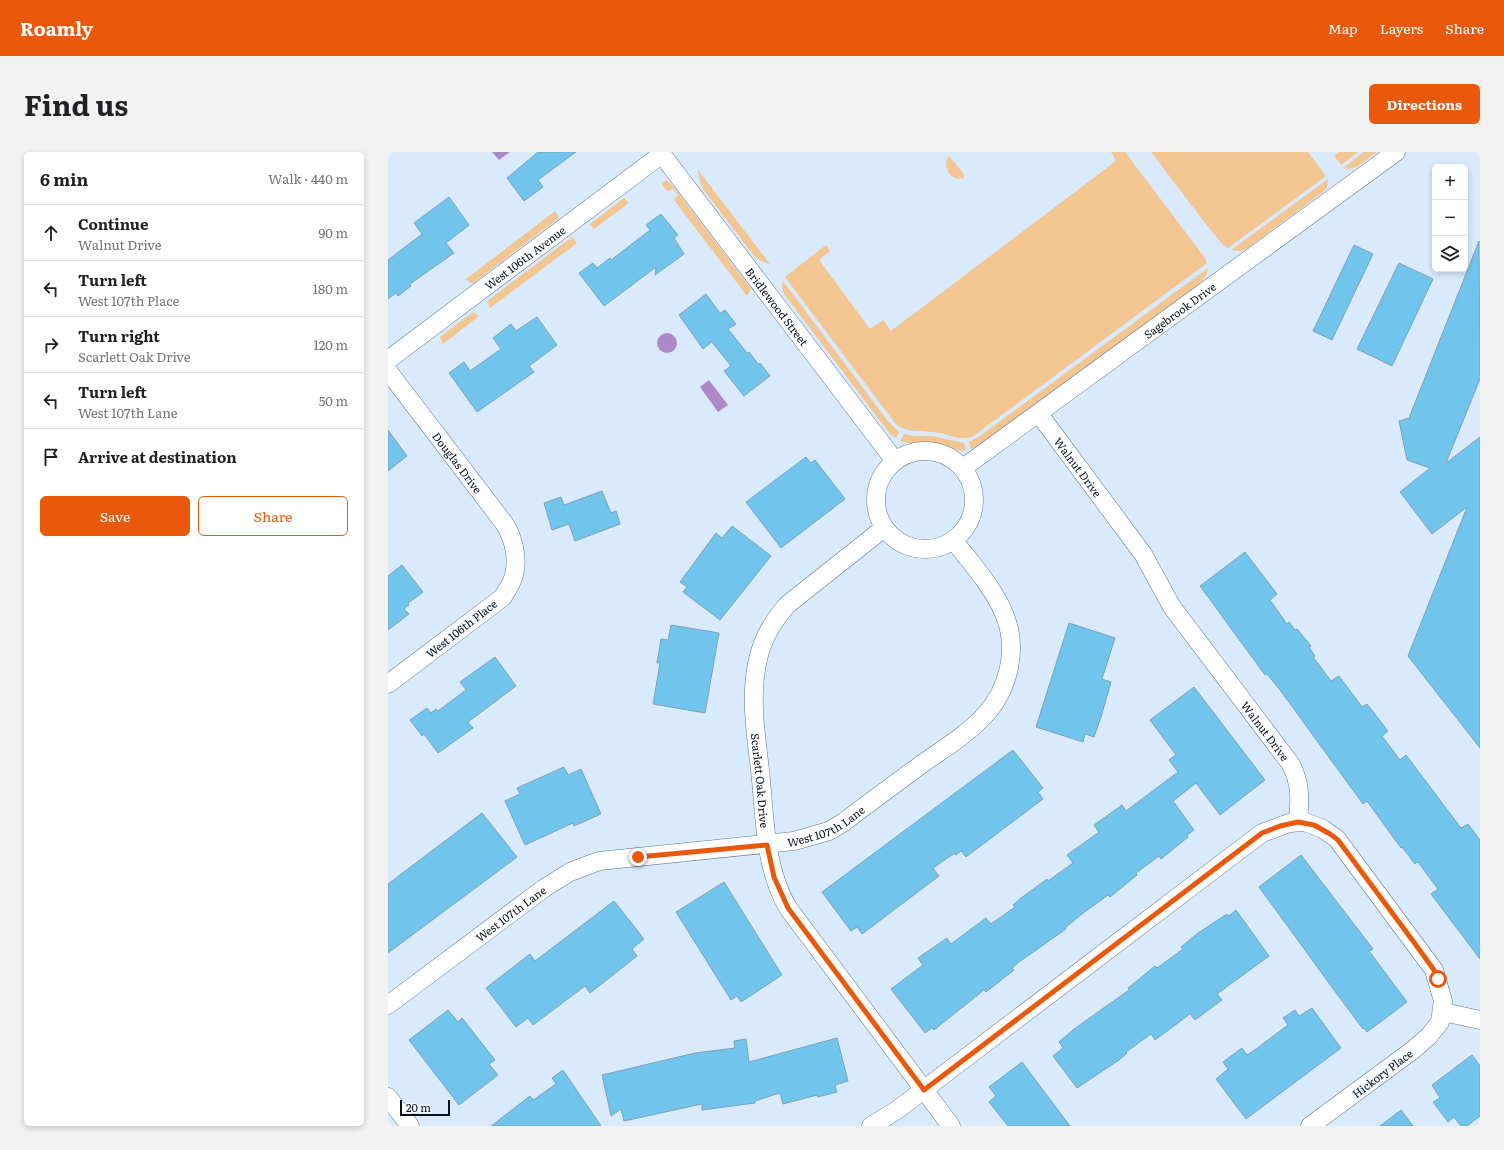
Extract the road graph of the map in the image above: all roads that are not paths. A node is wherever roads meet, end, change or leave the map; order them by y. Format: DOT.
graph roads {
  1 [pos="1396,152"];
  2 [pos="661,153"];
  3 [pos="388,360"];
  4 [pos="388,371"];
  5 [pos="1039,414"];
  6 [pos="895,461"];
  7 [pos="963,468"];
  8 [pos="884,528"];
  9 [pos="954,540"];
  10 [pos="516,560"];
  11 [pos="388,684"];
  12 [pos="1298,822"];
  13 [pos="767,845"];
  14 [pos="388,1005"];
  15 [pos="1443,1012"];
  16 [pos="1480,1020"];
  17 [pos="924,1090"];
  18 [pos="388,1096"];
  19 [pos="410,1126"];
  20 [pos="871,1126"];
  21 [pos="951,1126"];
  22 [pos="1310,1126"];
  1 -- 5 [label="street, Sagebrook Drive"];
  2 -- 3 [label="street, West 106th Avenue"];
  2 -- 6 [label="street, Bridlewood Street"];
  4 -- 10 [label="street, Douglas Drive"];
  5 -- 7 [label="street, Sagebrook Drive"];
  5 -- 12 [label="street, Walnut Drive"];
  6 -- 7 [label="street"];
  6 -- 8 [label="street"];
  7 -- 9 [label="street"];
  8 -- 9 [label="street"];
  8 -- 13 [label="street, Scarlett Oak Drive"];
  9 -- 13 [label="street, West 107th Lane"];
  10 -- 11 [label="street, West 106th Place"];
  12 -- 15 [label="street"];
  12 -- 17 [label="street"];
  13 -- 14 [label="street, West 107th Lane"];
  13 -- 17 [label="street, Scarlett Oak Drive"];
  15 -- 16 [label="street"];
  15 -- 22 [label="street, Hickory Place"];
  17 -- 20 [label="street"];
  17 -- 21 [label="street, Scarlett Oak Drive"];
  18 -- 19 [label="street"];
}
